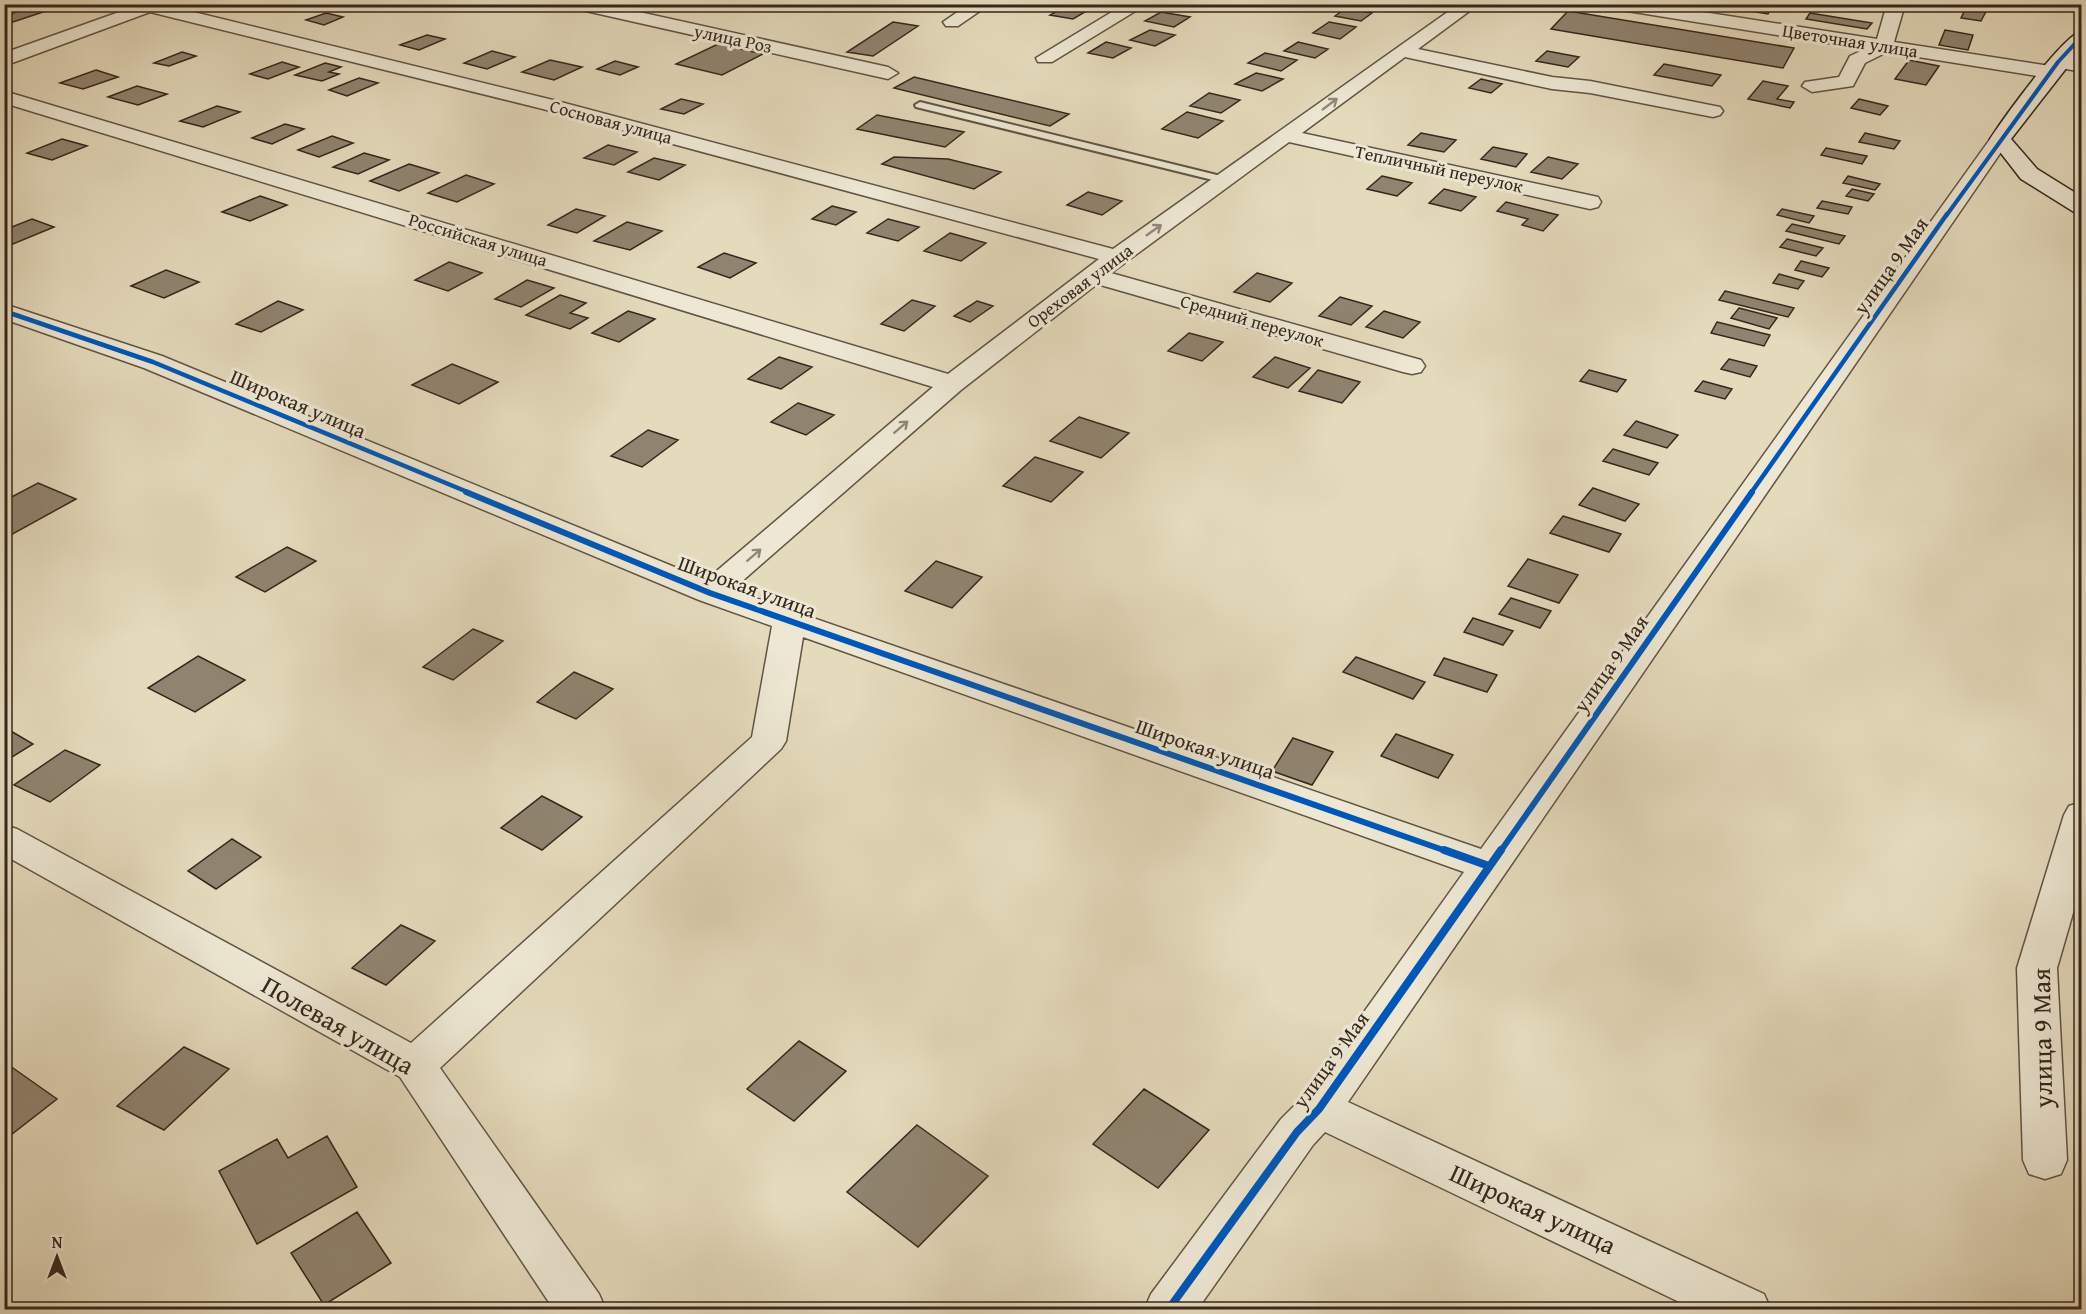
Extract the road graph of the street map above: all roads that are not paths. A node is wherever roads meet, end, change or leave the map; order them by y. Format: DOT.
graph roads {
  1 [pos="101,4"];
  2 [pos="577,4"];
  3 [pos="981,4"];
  4 [pos="1139,4"];
  5 [pos="1471,4"];
  6 [pos="1615,4"];
  7 [pos="1896,4"];
  8 [pos="153,6"];
  9 [pos="952,22"];
  10 [pos="2082,36"];
  11 [pos="1884,46"];
  12 [pos="1402,51"];
  13 [pos="1045,58"];
  14 [pos="4,60"];
  15 [pos="2082,66"];
  16 [pos="2054,67"];
  17 [pos="888,73"];
  18 [pos="1812,86"];
  19 [pos="4,97"];
  20 [pos="920,105"];
  21 [pos="1713,111"];
  22 [pos="1288,136"];
  23 [pos="2000,140"];
  24 [pos="1225,180"];
  25 [pos="1590,202"];
  26 [pos="2082,207"];
  27 [pos="1117,257"];
  28 [pos="1092,275"];
  29 [pos="4,311"];
  30 [pos="1412,366"];
  31 [pos="952,384"];
  32 [pos="710,593"];
  33 [pos="789,621"];
  34 [pos="2082,815"];
  35 [pos="4,838"];
  36 [pos="1489,866"];
  37 [pos="415,1065"];
  38 [pos="1319,1109"];
  39 [pos="2045,1160"];
  40 [pos="582,1310"];
  41 [pos="1168,1310"];
  42 [pos="1747,1310"];
  1 -- 8 [label="street, Сосновая улица"];
  2 -- 17 [label="street, улица Роз"];
  3 -- 9 [label="street"];
  4 -- 13 [label="street"];
  5 -- 12 [label="street, Ореховая улица"];
  6 -- 11 [label="street, Цветочная улица"];
  7 -- 11 [label="street"];
  8 -- 14 [label="street"];
  8 -- 27 [label="street, Сосновая улица"];
  10 -- 16 [label="street, улица 9 Мая"];
  11 -- 16 [label="street, Цветочная улица"];
  11 -- 18 [label="street"];
  12 -- 21 [label="street"];
  22 -- 12 [label="street, Ореховая улица, one-way"];
  15 -- 16 [label="street, Цветочная улица"];
  16 -- 23 [label="street, улица 9 Мая"];
  19 -- 31 [label="street, Российская улица"];
  20 -- 24 [label="lane"];
  22 -- 24 [label="street, Ореховая улица"];
  22 -- 25 [label="street, Тепличный переулок"];
  23 -- 26 [label="street"];
  23 -- 36 [label="street, улица 9 Мая"];
  27 -- 24 [label="street, Ореховая улица, one-way"];
  27 -- 28 [label="street, Ореховая улица"];
  28 -- 30 [label="street, Средний переулок"];
  28 -- 31 [label="street, Ореховая улица"];
  29 -- 32 [label="street, Широкая улица"];
  32 -- 31 [label="street, Ореховая улица, one-way"];
  32 -- 33 [label="street, Широкая улица"];
  33 -- 36 [label="street, Широкая улица"];
  33 -- 37 [label="street"];
  34 -- 39 [label="street, улица 9 Мая"];
  35 -- 37 [label="street, Полевая улица"];
  36 -- 38 [label="street, улица 9 Мая"];
  37 -- 40 [label="street, Полевая улица"];
  38 -- 41 [label="street, улица 9 Мая"];
  38 -- 42 [label="street, Широкая улица"];
}
